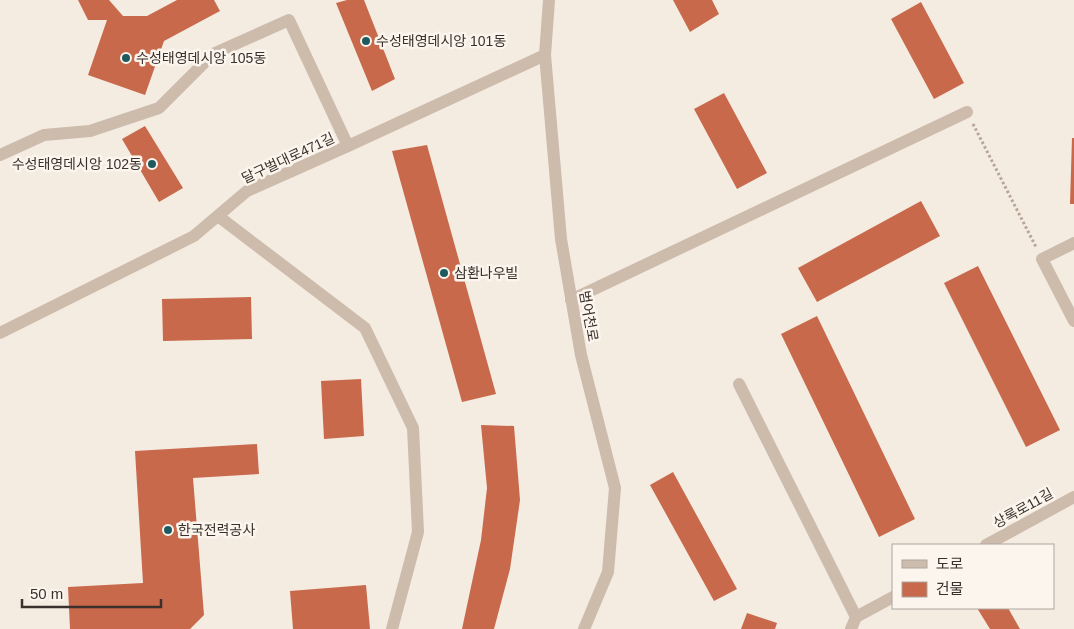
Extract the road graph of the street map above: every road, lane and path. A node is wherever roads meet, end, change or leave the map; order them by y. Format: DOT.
graph roads {
  1 [pos="549,0"];
  2 [pos="545,55"];
  3 [pos="967,112"];
  4 [pos="348,146"];
  5 [pos="0,154"];
  6 [pos="218,216"];
  7 [pos="1074,244"];
  8 [pos="1042,259"];
  9 [pos="572,300"];
  10 [pos="1074,321"];
  11 [pos="0,333"];
  12 [pos="739,384"];
  13 [pos="1074,497"];
  14 [pos="988,544"];
  15 [pos="892,598"];
  16 [pos="853,623"];
  17 [pos="392,629"];
  18 [pos="584,629"];
  1 -- 2 [label="street, 범어천로"];
  2 -- 4 [label="street, 달구벌대로471길"];
  2 -- 9 [label="street, 범어천로"];
  3 -- 8 [label="path"];
  3 -- 9 [label="street"];
  4 -- 5 [label="street"];
  4 -- 6 [label="street, 달구벌대로471길"];
  6 -- 11 [label="street, 달구벌대로471길"];
  6 -- 17 [label="street"];
  7 -- 8 [label="street"];
  8 -- 10 [label="street"];
  9 -- 18 [label="street, 범어천로"];
  12 -- 16 [label="street"];
  13 -- 14 [label="street, 상록로11길"];
  15 -- 16 [label="street"];
}
